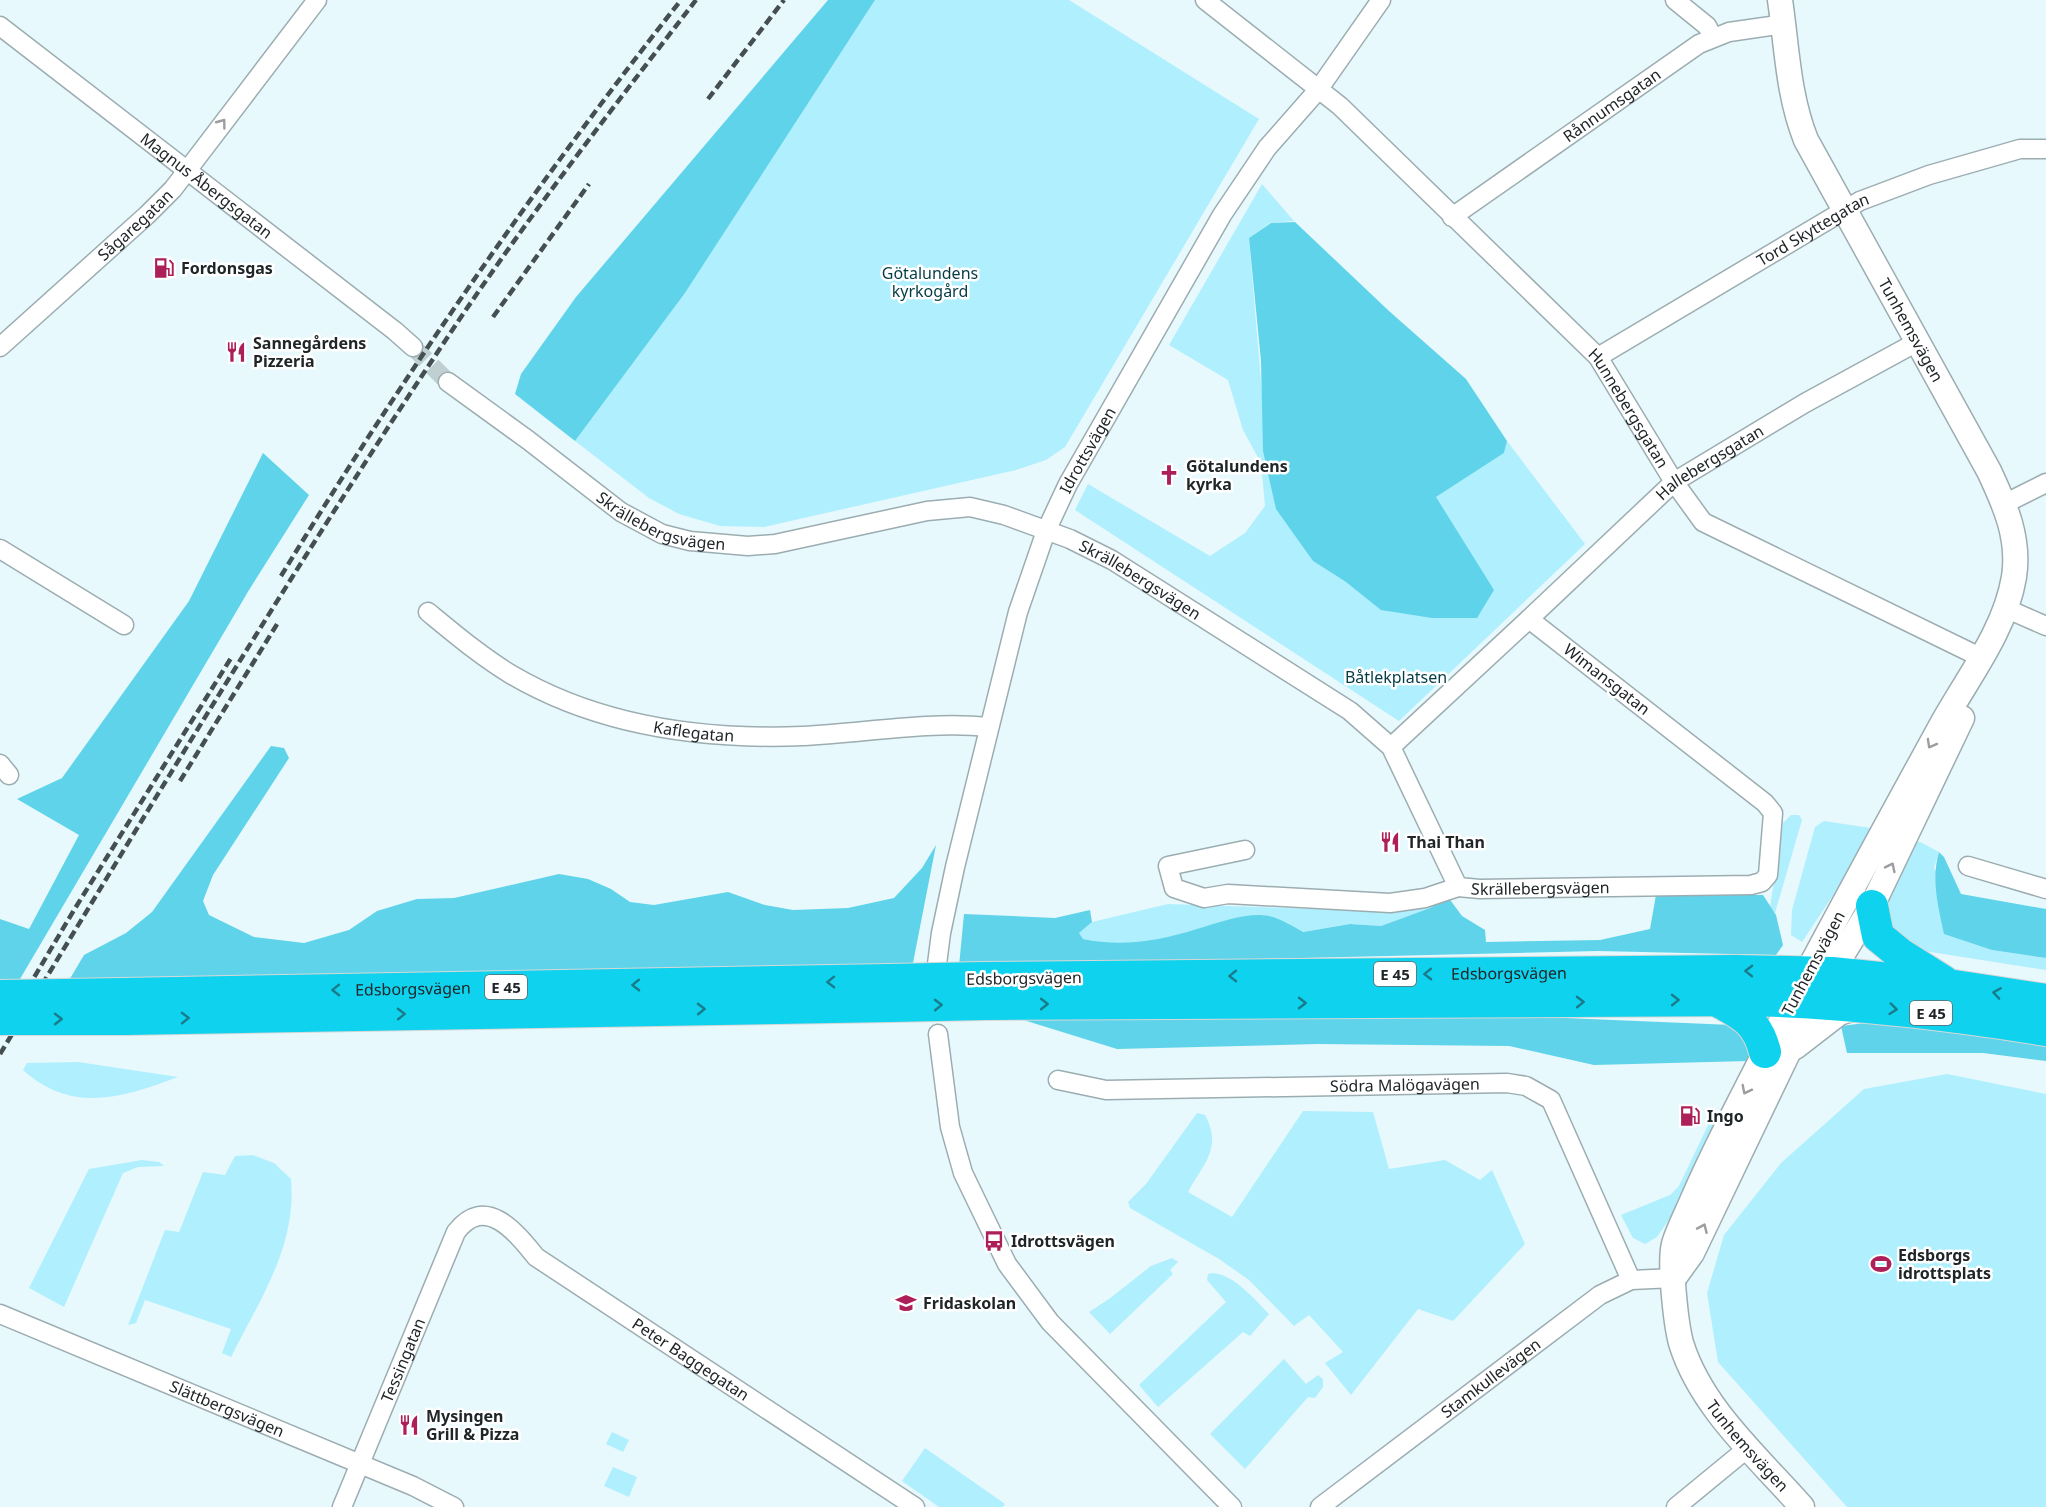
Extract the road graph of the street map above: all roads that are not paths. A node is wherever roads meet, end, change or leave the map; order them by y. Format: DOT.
graph roads {
  1 [pos="316,0"];
  2 [pos="1205,0"];
  3 [pos="1381,0"];
  4 [pos="1675,0"];
  5 [pos="1780,0"];
  6 [pos="1784,24"];
  7 [pos="0,26"];
  8 [pos="1713,37"];
  9 [pos="1318,90"];
  10 [pos="2046,149"];
  11 [pos="186,170"];
  12 [pos="1843,210"];
  13 [pos="1452,217"];
  14 [pos="1917,342"];
  15 [pos="0,347"];
  16 [pos="413,347"];
  17 [pos="1598,357"];
  18 [pos="448,382"];
  19 [pos="1674,482"];
  20 [pos="2046,483"];
  21 [pos="2004,504"];
  22 [pos="1046,531"];
  23 [pos="0,549"];
  24 [pos="2005,608"];
  25 [pos="428,612"];
  26 [pos="1529,619"];
  27 [pos="124,625"];
  28 [pos="2046,626"];
  29 [pos="1982,658"];
  30 [pos="989,727"];
  31 [pos="1391,747"];
  32 [pos="1245,850"];
  33 [pos="1968,867"];
  34 [pos="1762,882"];
  35 [pos="1458,887"];
  36 [pos="2046,889"];
  37 [pos="1872,906"];
  38 [pos="938,964"];
  39 [pos="1948,985"];
  40 [pos="1811,987"];
  41 [pos="984,991"];
  42 [pos="0,996"];
  43 [pos="1715,999"];
  44 [pos="2046,1000"];
  45 [pos="1862,1005"];
  46 [pos="125,1006"];
  47 [pos="0,1019"];
  48 [pos="2046,1030"];
  49 [pos="938,1034"];
  50 [pos="1776,1053"];
  51 [pos="1058,1080"];
  52 [pos="472,1218"];
  53 [pos="1674,1278"];
  54 [pos="1631,1280"];
  55 [pos="0,1314"];
  56 [pos="1749,1447"];
  57 [pos="360,1464"];
  58 [pos="342,1507"];
  59 [pos="454,1507"];
  60 [pos="915,1507"];
  61 [pos="1232,1507"];
  62 [pos="1320,1507"];
  63 [pos="1676,1507"];
  64 [pos="1802,1507"];
  11 -- 1 [label="street, Sågaregatan, one-way"];
  2 -- 9 [label="street, Hunnebergsgatan"];
  3 -- 9 [label="street, Idrottsvägen"];
  4 -- 8 [label="street"];
  5 -- 6 [label="street, Tunhemsvägen"];
  6 -- 8 [label="street, Rånnumsgatan"];
  6 -- 12 [label="street, Tunhemsvägen"];
  7 -- 11 [label="street, Magnus Åbergsgatan"];
  8 -- 13 [label="street, Rånnumsgatan"];
  9 -- 13 [label="street, Hunnebergsgatan"];
  9 -- 22 [label="street, Idrottsvägen"];
  10 -- 12 [label="street, Tord Skyttegatan"];
  11 -- 15 [label="street, Sågaregatan"];
  11 -- 16 [label="street, Magnus Åbergsgatan"];
  12 -- 14 [label="street, Tunhemsvägen"];
  12 -- 17 [label="street, Tord Skyttegatan"];
  13 -- 17 [label="street, Hunnebergsgatan"];
  14 -- 19 [label="street, Hallebergsgatan"];
  14 -- 21 [label="street, Tunhemsvägen"];
  17 -- 19 [label="street, Hunnebergsgatan"];
  18 -- 22 [label="street, Skrällebergsvägen"];
  19 -- 26 [label="street, Hallebergsgatan"];
  19 -- 29 [label="street, Hunnebergsgatan"];
  20 -- 21 [label="street"];
  21 -- 24 [label="street, Tunhemsvägen"];
  22 -- 30 [label="street, Idrottsvägen"];
  22 -- 31 [label="street, Skrällebergsvägen"];
  23 -- 27 [label="street"];
  24 -- 28 [label="street"];
  24 -- 29 [label="street, Tunhemsvägen"];
  25 -- 30 [label="street, Kaflegatan"];
  26 -- 31 [label="street"];
  26 -- 34 [label="street, Wimansgatan"];
  37 -- 29 [label="street, Tunhemsvägen, one-way"];
  29 -- 40 [label="street, Tunhemsvägen, one-way"];
  30 -- 38 [label="street, Idrottsvägen"];
  31 -- 35 [label="street, Skrällebergsvägen"];
  32 -- 35 [label="street"];
  33 -- 36 [label="street"];
  34 -- 35 [label="street, Skrällebergsvägen"];
  37 -- 39 [label="highway"];
  37 -- 40 [label="street, Tunhemsvägen"];
  39 -- 40 [label="highway, Edsborgsvägen / E 45"];
  44 -- 39 [label="highway, Edsborgsvägen / E 45, one-way"];
  40 -- 41 [label="highway, Edsborgsvägen / E 45, one-way"];
  40 -- 43 [label="highway, Edsborgsvägen / E 45"];
  40 -- 45 [label="highway, Edsborgsvägen / E 45"];
  40 -- 50 [label="street, Tunhemsvägen"];
  41 -- 43 [label="highway, Edsborgsvägen / E 45, one-way"];
  41 -- 46 [label="highway, Edsborgsvägen / E 45, bridge"];
  42 -- 46 [label="highway, Edsborgsvägen / E 45, bridge"];
  43 -- 50 [label="highway"];
  45 -- 48 [label="highway, Edsborgsvägen / E 45, one-way"];
  45 -- 50 [label="street"];
  47 -- 46 [label="highway, Edsborgsvägen / E 45, one-way, bridge"];
  49 -- 61 [label="street"];
  50 -- 53 [label="street, Tunhemsvägen"];
  51 -- 54 [label="street, Södra Malögavägen"];
  52 -- 57 [label="street, Tessingatan"];
  52 -- 60 [label="street, Peter Baggegatan"];
  53 -- 54 [label="street, Stamkullevägen"];
  53 -- 56 [label="street, Tunhemsvägen"];
  54 -- 62 [label="street, Stamkullevägen"];
  55 -- 57 [label="street, Slättbergsvägen"];
  56 -- 63 [label="street"];
  56 -- 64 [label="street, Tunhemsvägen"];
  57 -- 58 [label="street, Tessingatan"];
  57 -- 59 [label="street, Slättbergsvägen"];
}
